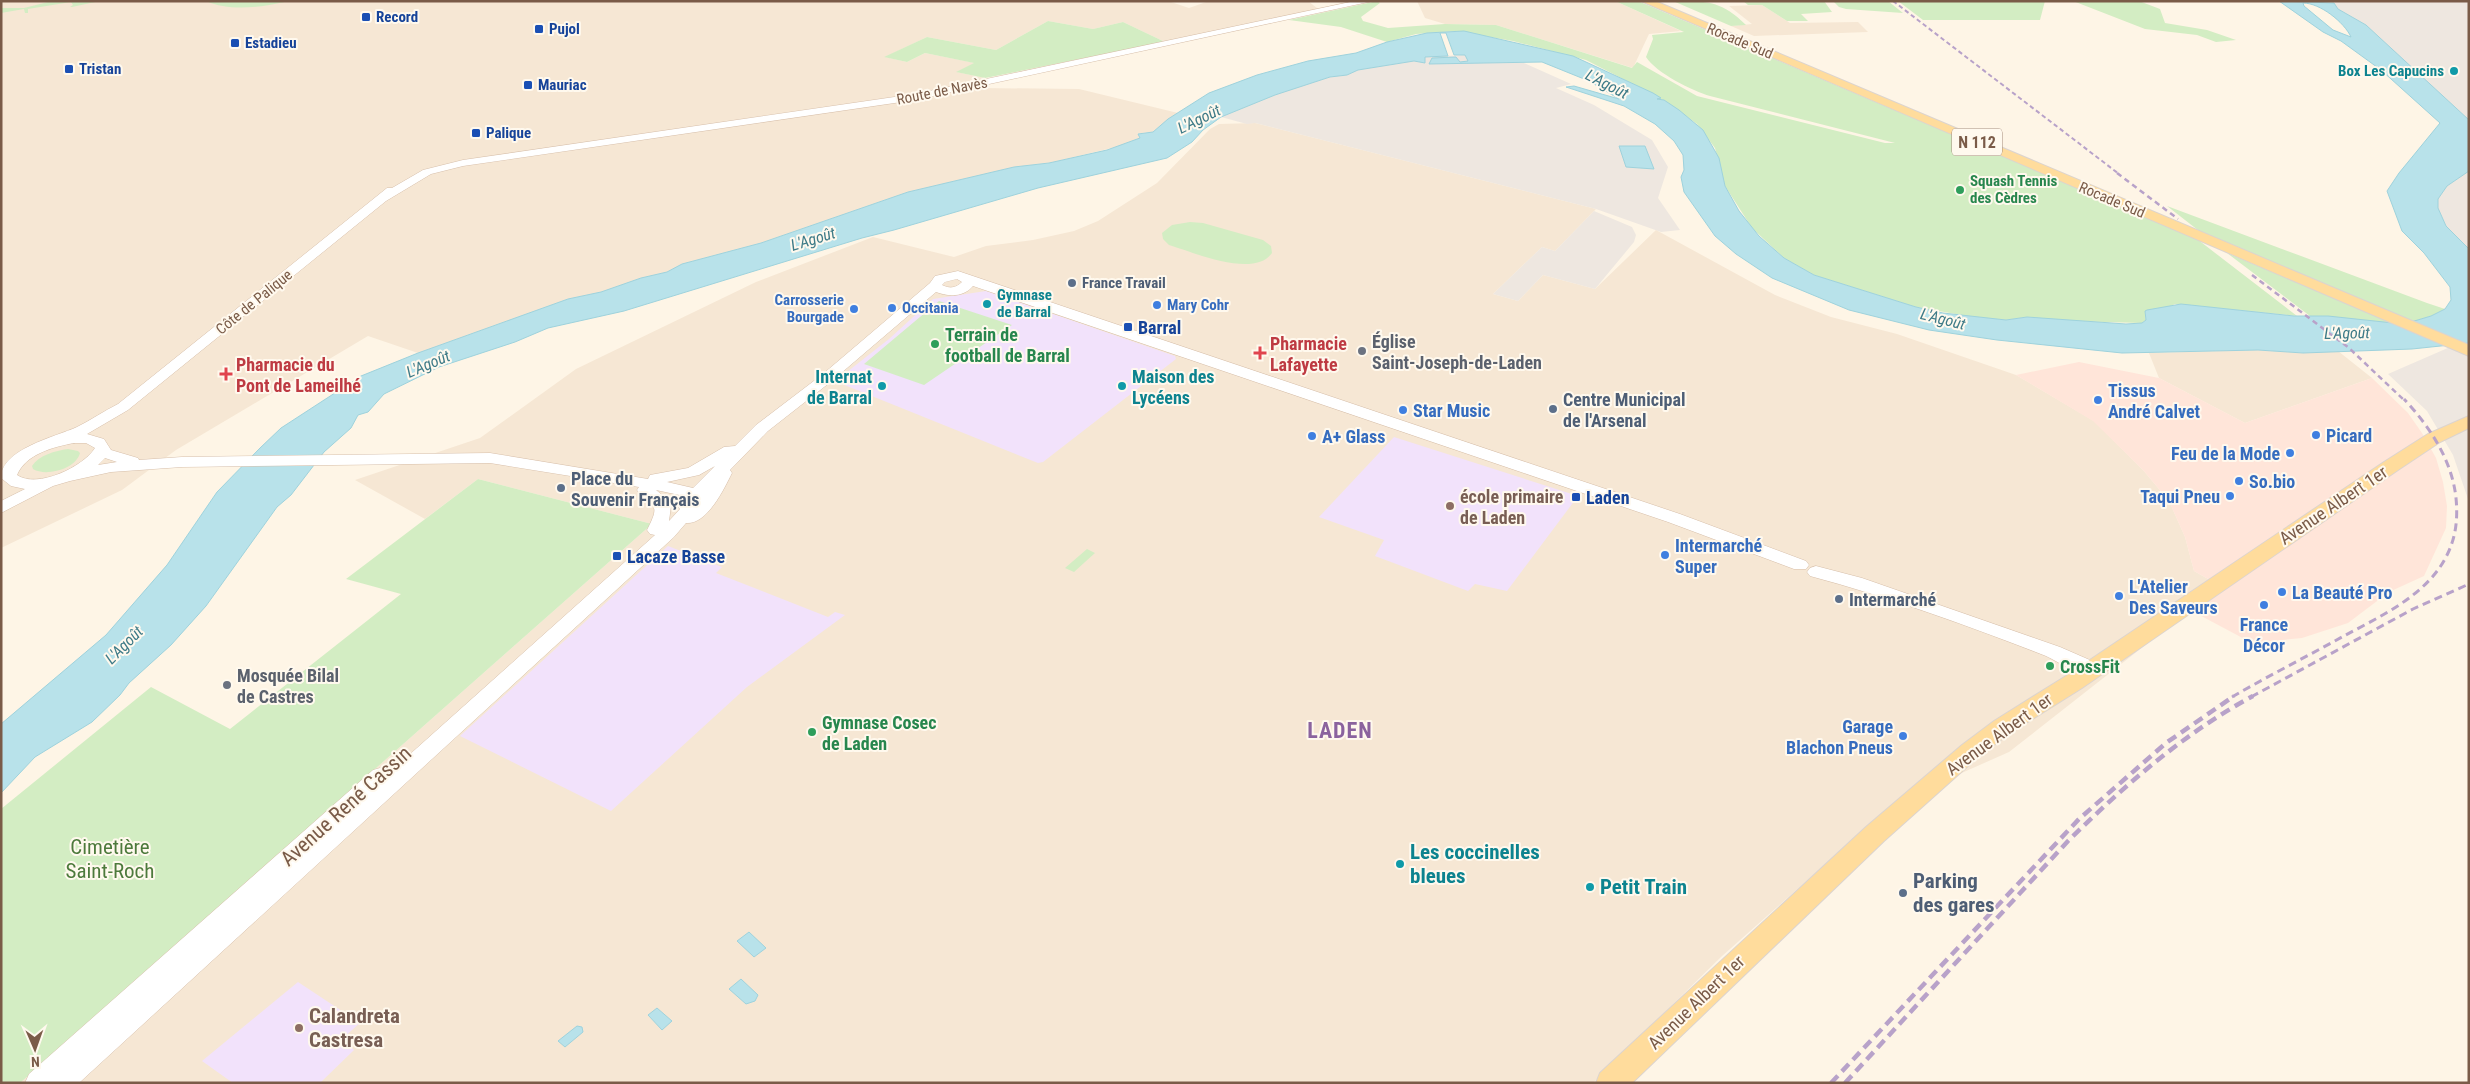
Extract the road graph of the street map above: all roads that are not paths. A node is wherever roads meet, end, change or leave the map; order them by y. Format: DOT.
graph roads {
  1 [pos="1369,1"];
  2 [pos="1647,1"];
  3 [pos="510,156"];
  4 [pos="439,160"];
  5 [pos="384,198"];
  6 [pos="935,286"];
  7 [pos="959,287"];
  8 [pos="917,302"];
  9 [pos="2469,351"];
  10 [pos="124,407"];
  11 [pos="2469,421"];
  12 [pos="754,435"];
  13 [pos="54,443"];
  14 [pos="102,446"];
  15 [pos="731,460"];
  16 [pos="182,462"];
  17 [pos="584,473"];
  18 [pos="10,478"];
  19 [pos="64,478"];
  20 [pos="627,480"];
  21 [pos="718,484"];
  22 [pos="645,490"];
  23 [pos="1,497"];
  24 [pos="694,497"];
  25 [pos="1,508"];
  26 [pos="662,531"];
  27 [pos="2092,669"];
  28 [pos="81,1054"];
  29 [pos="1617,1079"];
  30 [pos="38,1083"];
  31 [pos="60,1083"];
  1 -- 3 [label="main road, Route de Navès"];
  2 -- 9 [label="main road, Rocade Sud / N 112"];
  3 -- 4 [label="main road"];
  3 -- 4 [label="main road"];
  4 -- 5 [label="main road"];
  4 -- 5 [label="main road"];
  5 -- 10 [label="main road, Côte de Palique"];
  6 -- 7 [label="main road"];
  6 -- 7 [label="main road"];
  6 -- 8 [label="main road"];
  7 -- 8 [label="main road"];
  7 -- 27 [label="main road"];
  8 -- 12 [label="main road"];
  10 -- 13 [label="main road, Côte de Palique"];
  10 -- 14 [label="main road, Côte de Palique"];
  11 -- 27 [label="main road, Avenue Albert 1er"];
  12 -- 15 [label="main road"];
  12 -- 20 [label="main road"];
  13 -- 14 [label="main road"];
  13 -- 18 [label="main road"];
  14 -- 16 [label="main road"];
  14 -- 19 [label="main road, Côte de Palique"];
  15 -- 21 [label="main road"];
  15 -- 24 [label="main road"];
  16 -- 17 [label="main road"];
  16 -- 19 [label="main road"];
  17 -- 20 [label="main road"];
  17 -- 22 [label="main road"];
  18 -- 19 [label="main road"];
  18 -- 23 [label="main road"];
  19 -- 25 [label="main road"];
  20 -- 24 [label="main road"];
  21 -- 24 [label="main road"];
  21 -- 26 [label="main road"];
  22 -- 24 [label="main road"];
  22 -- 26 [label="main road"];
  24 -- 26 [label="main road"];
  26 -- 28 [label="main road, Avenue René Cassin"];
  27 -- 29 [label="main road, Avenue Albert 1er"];
  28 -- 30 [label="main road, Avenue René Cassin"];
  28 -- 31 [label="main road, Avenue René Cassin"];
}
